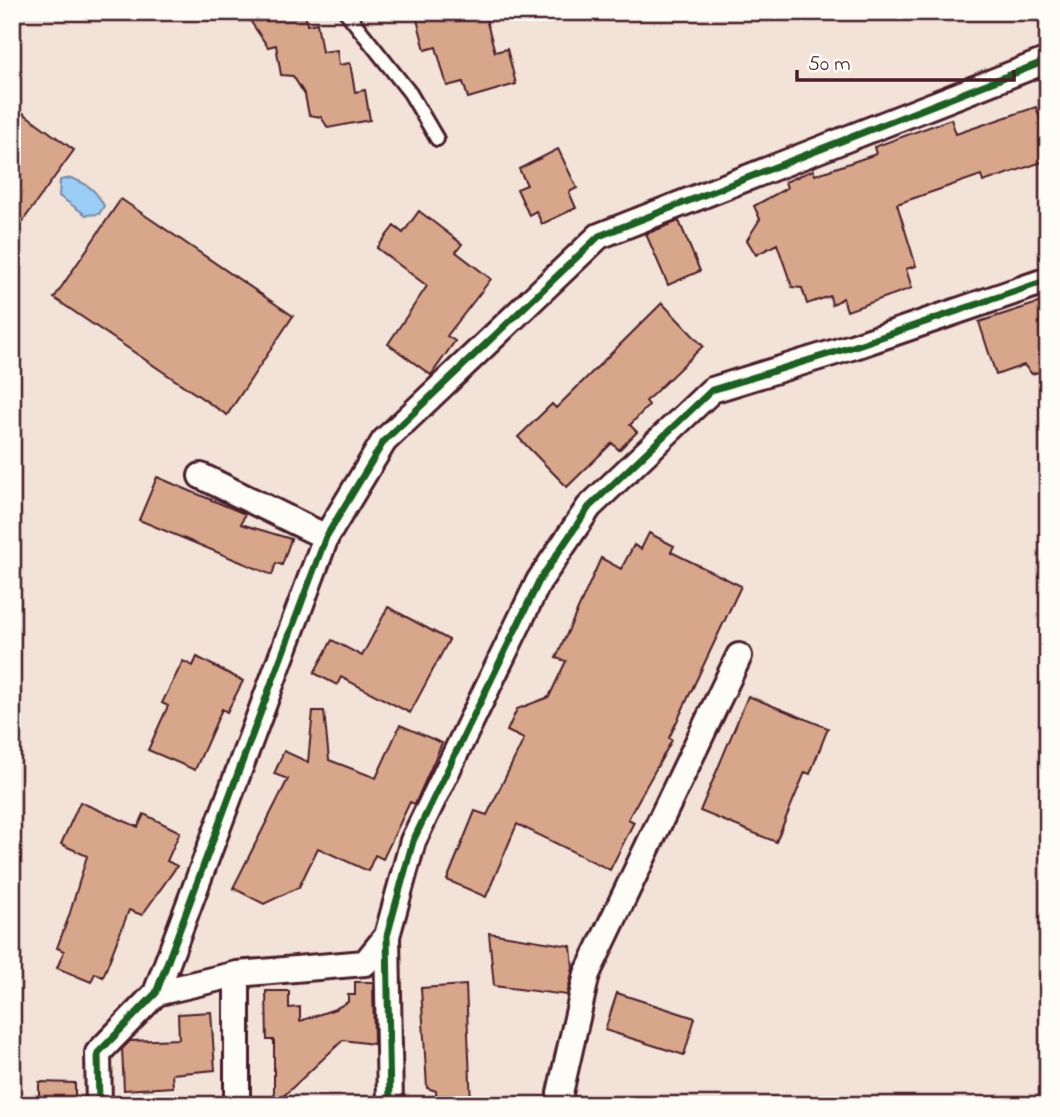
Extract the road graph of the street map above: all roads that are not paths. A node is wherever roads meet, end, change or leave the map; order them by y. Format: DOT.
graph roads {
  1 [pos="346,12"];
  2 [pos="1048,60"];
  3 [pos="437,139"];
  4 [pos="1048,280"];
  5 [pos="201,476"];
  6 [pos="326,537"];
  7 [pos="739,656"];
  8 [pos="387,936"];
  9 [pos="237,974"];
  10 [pos="156,993"];
  11 [pos="99,1105"];
  12 [pos="237,1105"];
  13 [pos="390,1105"];
  14 [pos="561,1105"];
  1 -- 3 [label="lane"];
  2 -- 6 [label="street"];
  4 -- 8 [label="street"];
  5 -- 6 [label="street"];
  6 -- 10 [label="street"];
  7 -- 14 [label="street"];
  8 -- 9 [label="street"];
  8 -- 13 [label="street"];
  9 -- 10 [label="street"];
  9 -- 12 [label="street"];
  10 -- 11 [label="street"];
}
